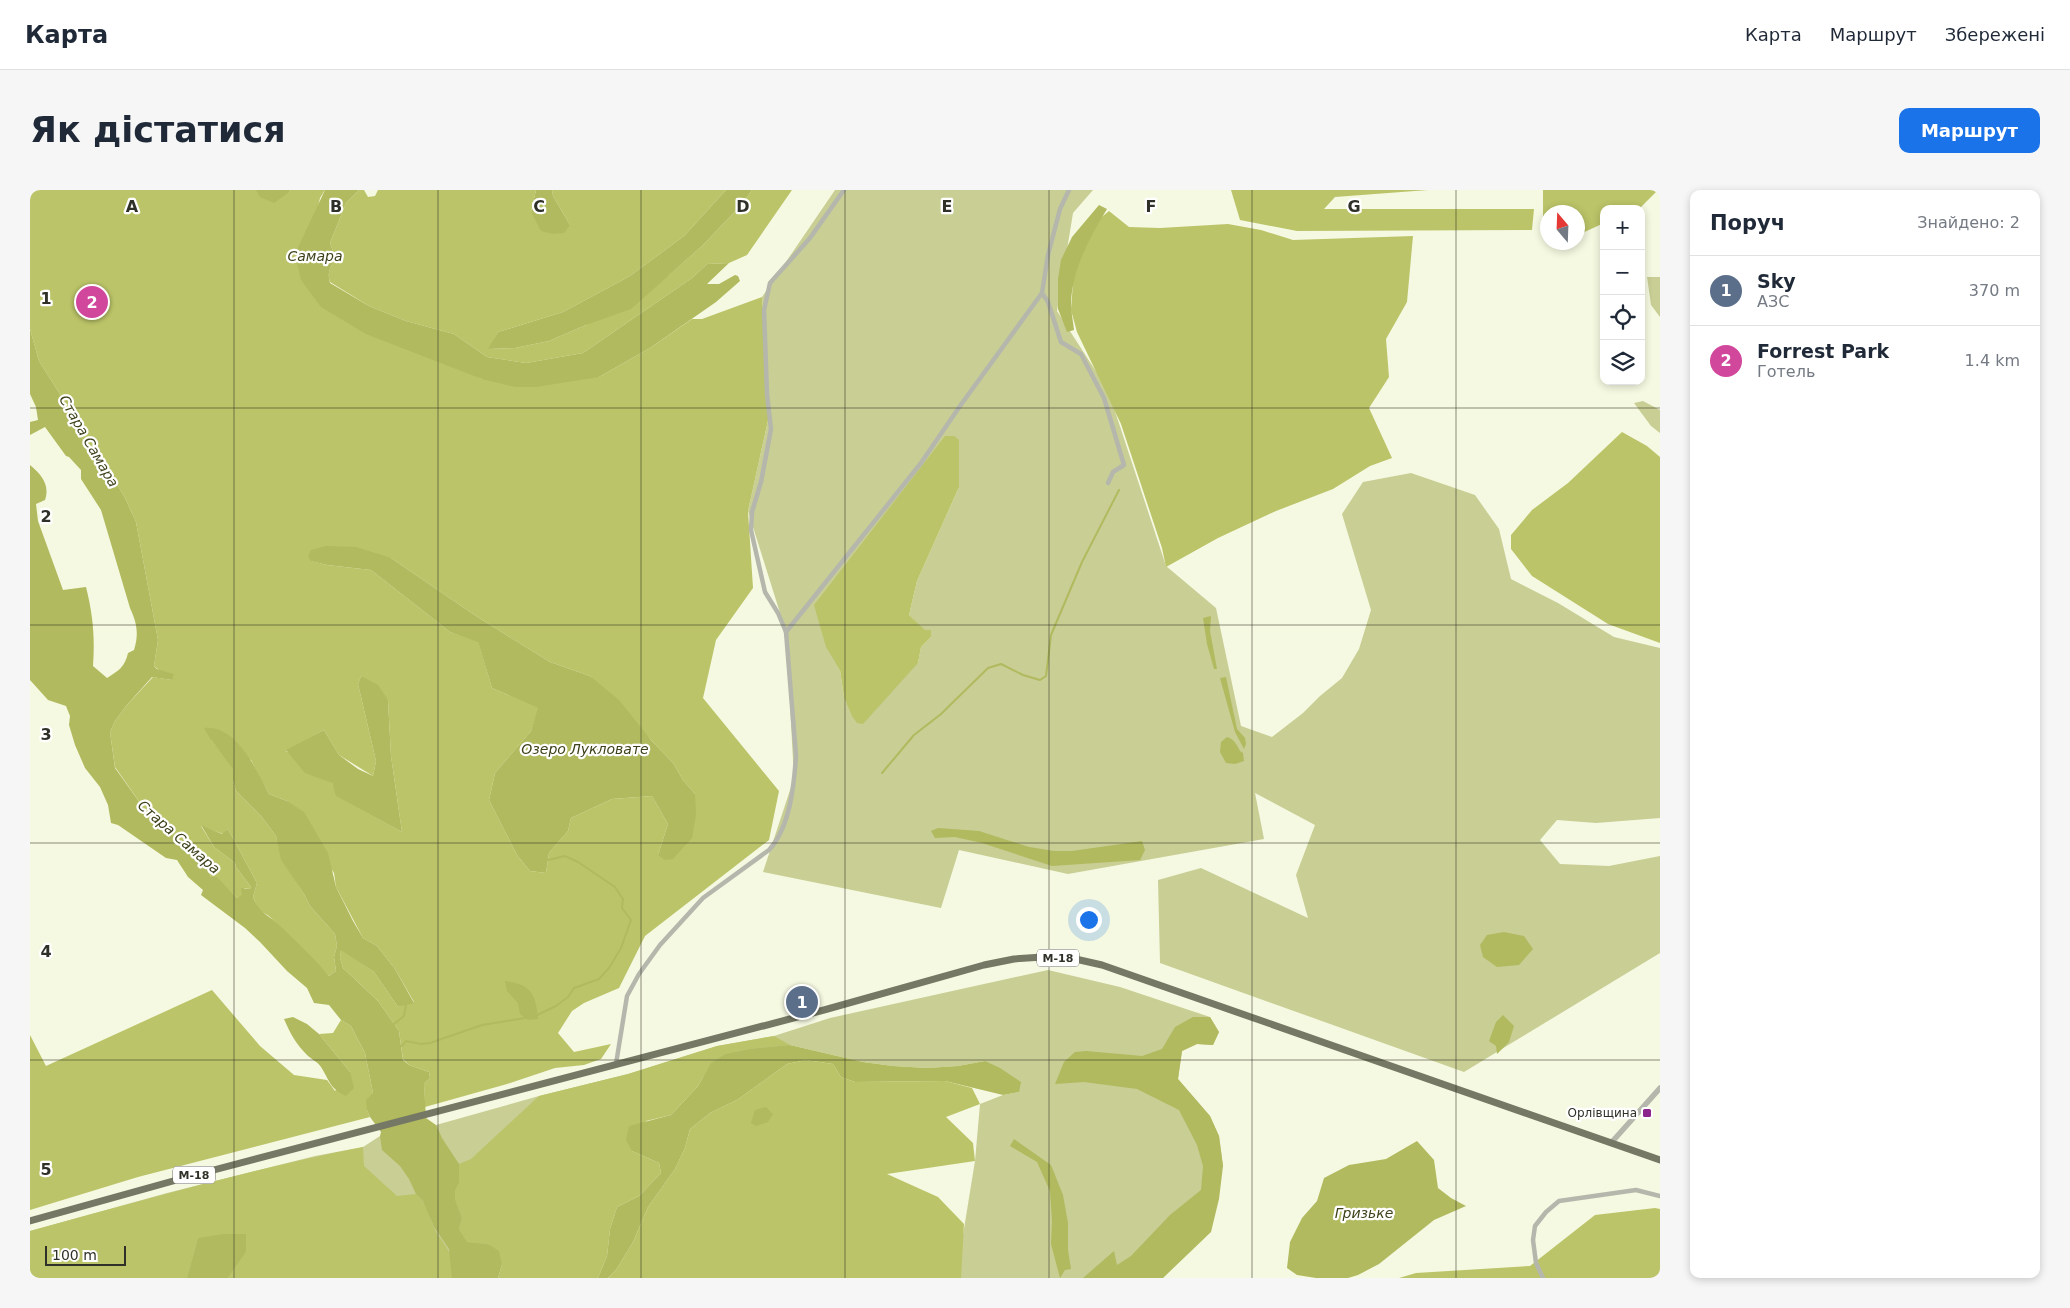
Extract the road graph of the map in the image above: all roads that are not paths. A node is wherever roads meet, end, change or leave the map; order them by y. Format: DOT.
graph roads {
  1 [pos="844,190"];
  2 [pos="1069,190"];
  3 [pos="1042,293"];
  4 [pos="1108,483"];
  5 [pos="786,632"];
  6 [pos="616,1064"];
  7 [pos="1660,1088"];
  8 [pos="1611,1143"];
  9 [pos="1660,1160"];
  10 [pos="1660,1196"];
  11 [pos="30,1221"];
  12 [pos="1543,1278"];
  1 -- 5 [label="street"];
  2 -- 3 [label="street"];
  3 -- 4 [label="street"];
  3 -- 5 [label="street"];
  5 -- 6 [label="street"];
  6 -- 8 [label="highway, М-18"];
  6 -- 11 [label="highway, М-18"];
  7 -- 8 [label="street"];
  8 -- 9 [label="highway, М-18"];
  10 -- 12 [label="street"];
}
